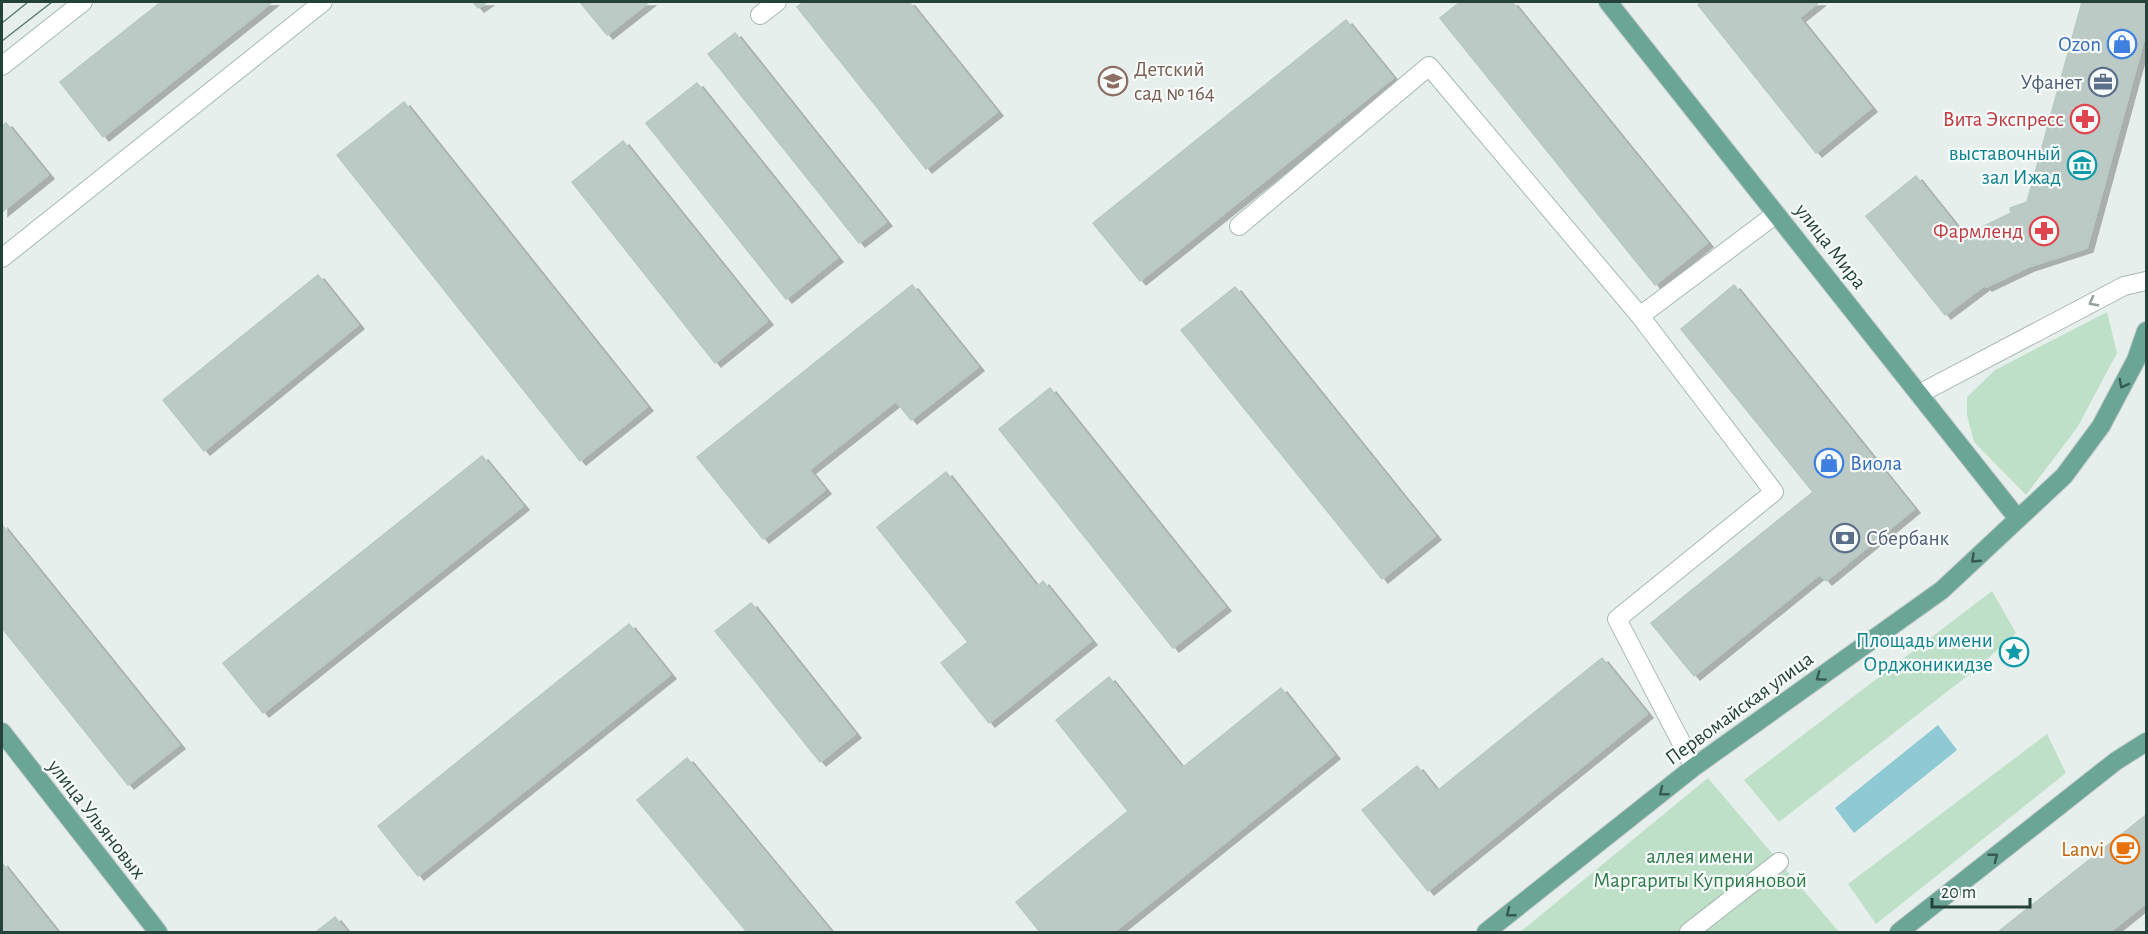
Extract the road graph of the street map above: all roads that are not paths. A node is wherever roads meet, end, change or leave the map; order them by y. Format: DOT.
graph roads {
  1 [pos="83,2"];
  2 [pos="322,2"];
  3 [pos="777,2"];
  4 [pos="1608,2"];
  5 [pos="760,15"];
  6 [pos="2,66"];
  7 [pos="1776,214"];
  8 [pos="1239,226"];
  9 [pos="2,258"];
  10 [pos="2146,281"];
  11 [pos="1640,316"];
  12 [pos="2146,330"];
  13 [pos="1919,394"];
  14 [pos="2018,519"];
  15 [pos="2,732"];
  16 [pos="2146,742"];
  17 [pos="1694,767"];
  18 [pos="1779,862"];
  19 [pos="158,933"];
  20 [pos="1486,933"];
  21 [pos="1689,933"];
  22 [pos="1899,933"];
  1 -- 6 [label="street"];
  2 -- 9 [label="street"];
  3 -- 5 [label="street"];
  4 -- 7 [label="main road, улица Мира"];
  7 -- 11 [label="street"];
  7 -- 13 [label="main road, улица Мира"];
  8 -- 11 [label="street"];
  10 -- 13 [label="street, one-way"];
  11 -- 17 [label="street"];
  12 -- 14 [label="main road, Первомайская улица, one-way"];
  13 -- 14 [label="main road, улица Мира"];
  14 -- 17 [label="main road, Первомайская улица, one-way"];
  15 -- 19 [label="main road, улица Ульяновых"];
  22 -- 16 [label="main road, one-way"];
  17 -- 20 [label="main road, Первомайская улица, one-way"];
  18 -- 21 [label="street"];
}
